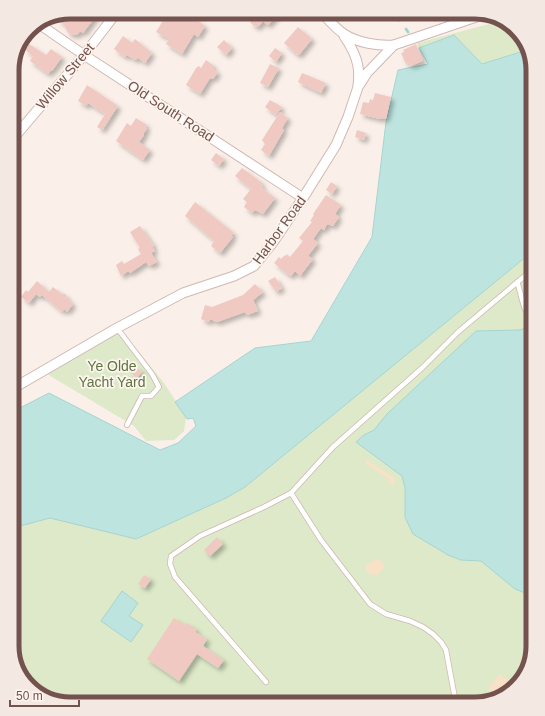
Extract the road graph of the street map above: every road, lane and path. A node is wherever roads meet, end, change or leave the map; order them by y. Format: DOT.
graph roads {
  1 [pos="112,19"];
  2 [pos="328,19"];
  3 [pos="470,19"];
  4 [pos="43,27"];
  5 [pos="343,34"];
  6 [pos="394,45"];
  7 [pos="84,55"];
  8 [pos="358,87"];
  9 [pos="19,132"];
  10 [pos="303,198"];
  11 [pos="526,275"];
  12 [pos="517,282"];
  13 [pos="526,311"];
  14 [pos="117,328"];
  15 [pos="19,385"];
  16 [pos="127,425"];
  17 [pos="291,492"];
  18 [pos="266,682"];
  19 [pos="455,697"];
  1 -- 7 [label="street, Willow Street"];
  2 -- 5 [label="street"];
  3 -- 6 [label="street, Harbor Road"];
  4 -- 7 [label="street, Old South Road"];
  5 -- 6 [label="street"];
  5 -- 8 [label="street"];
  6 -- 8 [label="street, Harbor Road"];
  7 -- 9 [label="street, Willow Street"];
  7 -- 10 [label="street, Old South Road"];
  8 -- 10 [label="street, Harbor Road"];
  10 -- 14 [label="street, Harbor Road"];
  11 -- 12 [label="lane"];
  12 -- 13 [label="lane"];
  12 -- 17 [label="lane"];
  14 -- 15 [label="street, Harbor Road"];
  14 -- 16 [label="lane"];
  17 -- 18 [label="lane"];
  17 -- 19 [label="lane"];
}
